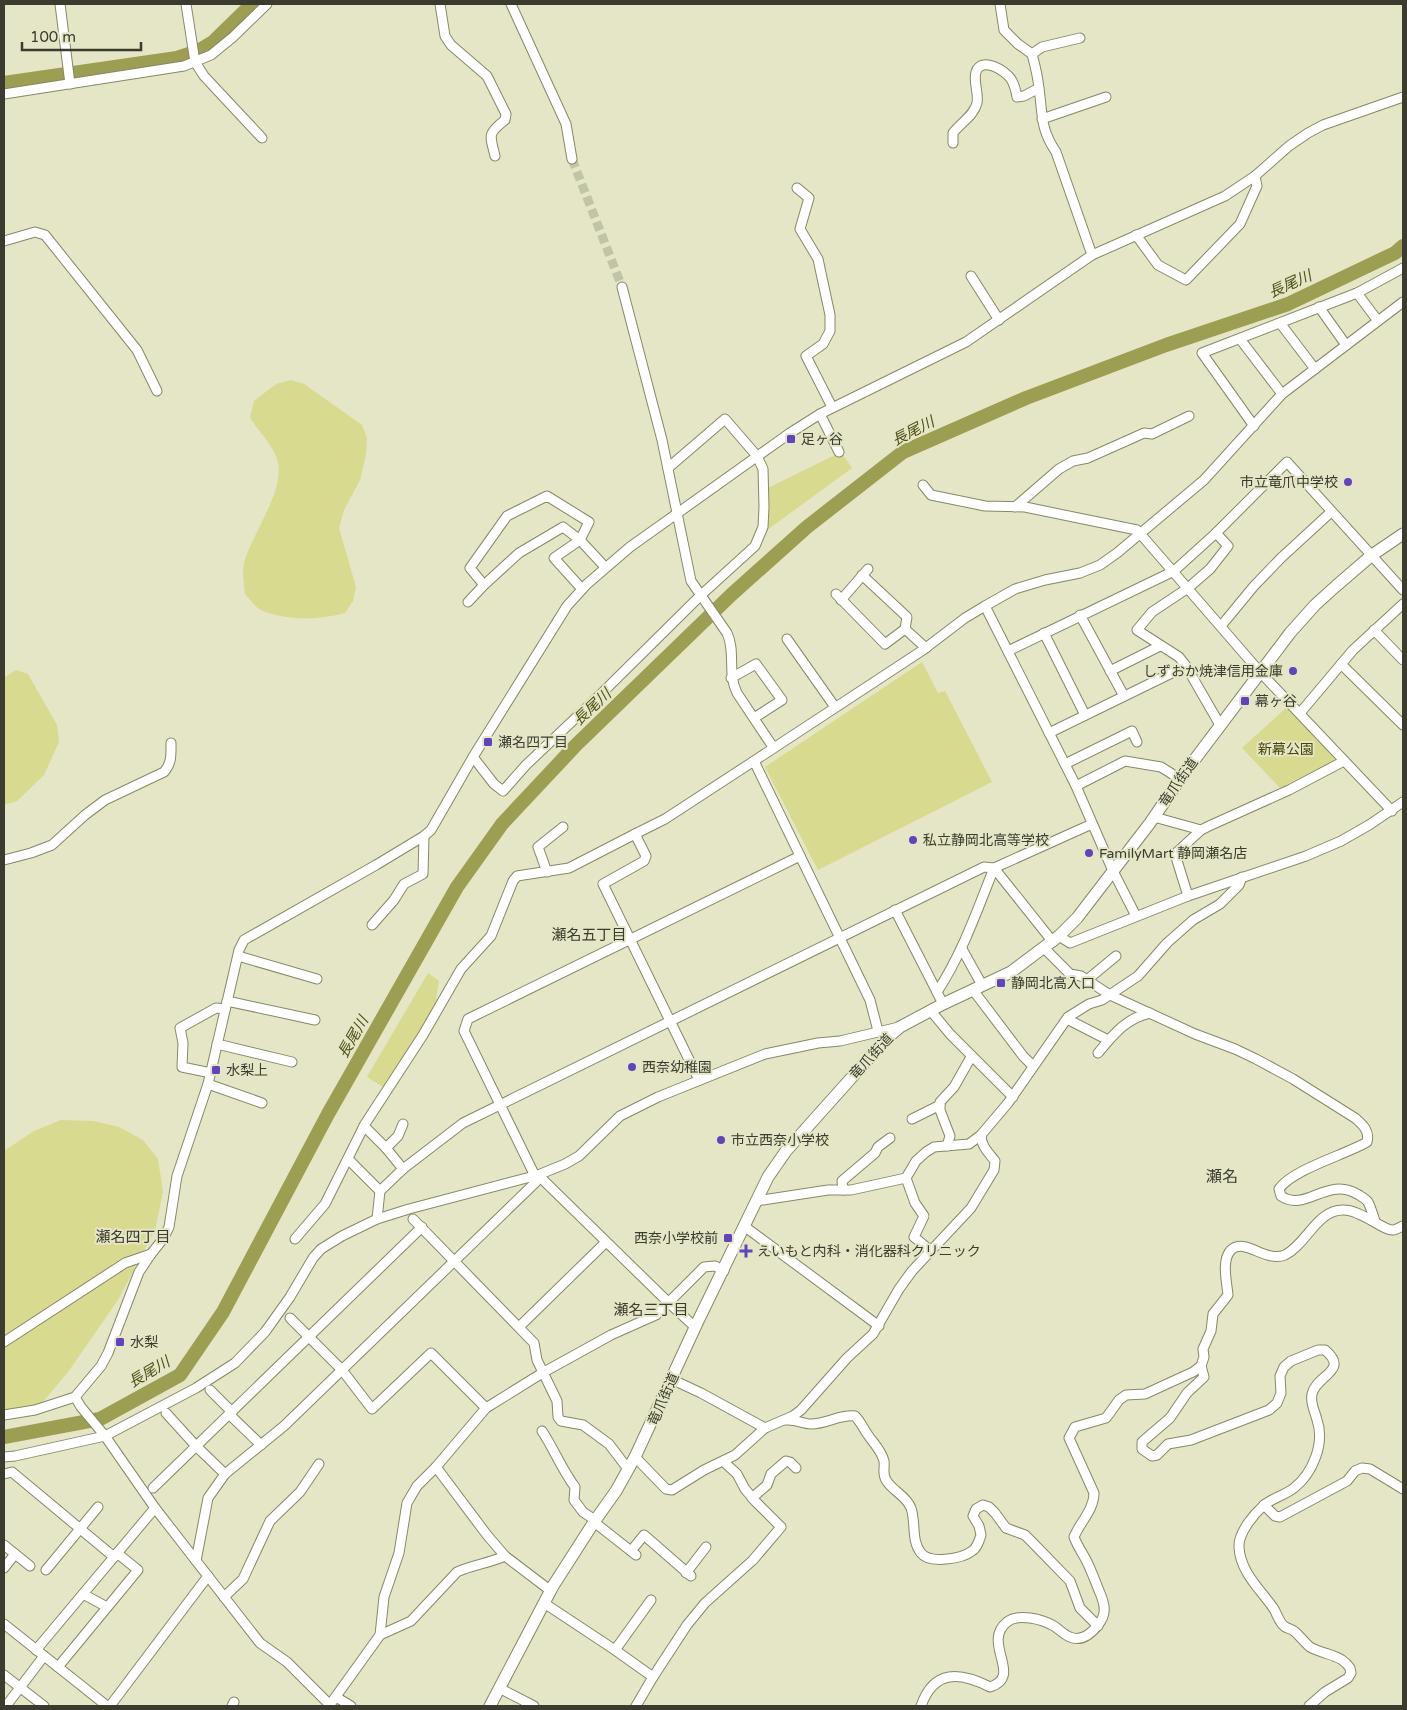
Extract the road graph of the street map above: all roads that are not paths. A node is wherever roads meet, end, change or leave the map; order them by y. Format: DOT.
graph roads {
  1 [pos="60,4"];
  2 [pos="186,4"];
  3 [pos="267,4"];
  4 [pos="440,4"];
  5 [pos="511,4"];
  6 [pos="1000,4"];
  7 [pos="1080,38"];
  8 [pos="1032,54"];
  9 [pos="195,62"];
  10 [pos="70,84"];
  11 [pos="1039,88"];
  12 [pos="4,94"];
  13 [pos="1106,97"];
  14 [pos="1403,97"];
  15 [pos="1042,119"];
  16 [pos="262,138"];
  17 [pos="953,143"];
  18 [pos="496,156"];
  19 [pos="572,159"];
  20 [pos="1255,176"];
  21 [pos="797,188"];
  22 [pos="1136,235"];
  23 [pos="4,241"];
  24 [pos="1092,254"];
  25 [pos="1403,268"];
  26 [pos="971,276"];
  27 [pos="622,287"];
  28 [pos="1357,292"];
  29 [pos="1403,302"];
  30 [pos="1319,307"];
  31 [pos="999,320"];
  32 [pos="1378,321"];
  33 [pos="1280,323"];
  34 [pos="1240,338"];
  35 [pos="1346,345"];
  36 [pos="1314,369"];
  37 [pos="157,391"];
  38 [pos="1282,394"];
  39 [pos="832,406"];
  40 [pos="820,414"];
  41 [pos="1189,416"];
  42 [pos="1254,426"];
  43 [pos="839,452"];
  44 [pos="757,456"];
  45 [pos="668,468"];
  46 [pos="923,485"];
  47 [pos="1015,507"];
  48 [pos="1331,512"];
  49 [pos="677,514"];
  50 [pos="1141,533"];
  51 [pos="1216,533"];
  52 [pos="1403,534"];
  53 [pos="580,540"];
  54 [pos="1372,555"];
  55 [pos="605,567"];
  56 [pos="1174,571"];
  57 [pos="484,585"];
  58 [pos="1188,588"];
  59 [pos="582,589"];
  60 [pos="1403,590"];
  61 [pos="700,596"];
  62 [pos="468,602"];
  63 [pos="1403,604"];
  64 [pos="985,606"];
  65 [pos="1080,615"];
  66 [pos="1221,626"];
  67 [pos="905,629"];
  68 [pos="1374,630"];
  69 [pos="1044,633"];
  70 [pos="787,639"];
  71 [pos="1160,646"];
  72 [pos="926,648"];
  73 [pos="1008,651"];
  74 [pos="1403,660"];
  75 [pos="1341,664"];
  76 [pos="1186,666"];
  77 [pos="1110,671"];
  78 [pos="1260,672"];
  79 [pos="731,678"];
  80 [pos="1124,696"];
  81 [pos="835,707"];
  82 [pos="1300,713"];
  83 [pos="1085,715"];
  84 [pos="754,718"];
  85 [pos="1220,725"];
  86 [pos="1403,725"];
  87 [pos="1049,733"];
  88 [pos="1137,742"];
  89 [pos="171,743"];
  90 [pos="774,747"];
  91 [pos="473,757"];
  92 [pos="754,761"];
  93 [pos="1344,761"];
  94 [pos="1065,764"];
  95 [pos="1180,778"];
  96 [pos="1076,786"];
  97 [pos="1403,802"];
  98 [pos="1392,811"];
  99 [pos="1154,817"];
  100 [pos="1092,824"];
  101 [pos="564,827"];
  102 [pos="1201,830"];
  103 [pos="635,834"];
  104 [pos="424,836"];
  105 [pos="800,856"];
  106 [pos="4,860"];
  107 [pos="994,868"];
  108 [pos="1113,871"];
  109 [pos="547,872"];
  110 [pos="1242,877"];
  111 [pos="1188,896"];
  112 [pos="895,910"];
  113 [pos="1136,916"];
  114 [pos="372,925"];
  115 [pos="840,936"];
  116 [pos="630,939"];
  117 [pos="1052,942"];
  118 [pos="962,949"];
  119 [pos="238,956"];
  120 [pos="1116,956"];
  121 [pos="317,979"];
  122 [pos="1087,980"];
  123 [pos="978,988"];
  124 [pos="937,992"];
  125 [pos="1110,995"];
  126 [pos="943,1004"];
  127 [pos="226,1005"];
  128 [pos="931,1011"];
  129 [pos="1150,1013"];
  130 [pos="1067,1019"];
  131 [pos="315,1020"];
  132 [pos="671,1021"];
  133 [pos="900,1027"];
  134 [pos="878,1031"];
  135 [pos="1108,1040"];
  136 [pos="217,1044"];
  137 [pos="1098,1053"];
  138 [pos="971,1057"];
  139 [pos="292,1062"];
  140 [pos="1033,1066"];
  141 [pos="211,1073"];
  142 [pos="699,1080"];
  143 [pos="208,1084"];
  144 [pos="1013,1097"];
  145 [pos="262,1103"];
  146 [pos="501,1104"];
  147 [pos="940,1105"];
  148 [pos="912,1119"];
  149 [pos="403,1124"];
  150 [pos="364,1126"];
  151 [pos="981,1135"];
  152 [pos="890,1138"];
  153 [pos="947,1146"];
  154 [pos="386,1148"];
  155 [pos="348,1159"];
  156 [pos="403,1169"];
  157 [pos="536,1175"];
  158 [pos="906,1178"];
  159 [pos="843,1190"];
  160 [pos="380,1191"];
  161 [pos="756,1201"];
  162 [pos="377,1219"];
  163 [pos="413,1219"];
  164 [pos="1375,1221"];
  165 [pos="744,1226"];
  166 [pos="1403,1226"];
  167 [pos="422,1227"];
  168 [pos="295,1239"];
  169 [pos="606,1242"];
  170 [pos="931,1251"];
  171 [pos="150,1254"];
  172 [pos="455,1261"];
  173 [pos="724,1271"];
  174 [pos="669,1303"];
  175 [pos="290,1318"];
  176 [pos="879,1326"];
  177 [pos="520,1327"];
  178 [pos="695,1327"];
  179 [pos="309,1337"];
  180 [pos="4,1342"];
  181 [pos="1201,1366"];
  182 [pos="342,1370"];
  183 [pos="544,1372"];
  184 [pos="671,1379"];
  185 [pos="210,1390"];
  186 [pos="75,1397"];
  187 [pos="486,1408"];
  188 [pos="166,1413"];
  189 [pos="230,1413"];
  190 [pos="4,1415"];
  191 [pos="784,1420"];
  192 [pos="765,1428"];
  193 [pos="542,1431"];
  194 [pos="103,1433"];
  195 [pos="261,1445"];
  196 [pos="196,1446"];
  197 [pos="4,1457"];
  198 [pos="635,1457"];
  199 [pos="723,1461"];
  200 [pos="319,1464"];
  201 [pos="436,1466"];
  202 [pos="796,1468"];
  203 [pos="628,1469"];
  204 [pos="4,1474"];
  205 [pos="225,1474"];
  206 [pos="153,1488"];
  207 [pos="1403,1489"];
  208 [pos="752,1498"];
  209 [pos="1264,1505"];
  210 [pos="98,1507"];
  211 [pos="155,1508"];
  212 [pos="595,1521"];
  213 [pos="80,1528"];
  214 [pos="4,1545"];
  215 [pos="706,1548"];
  216 [pos="15,1554"];
  217 [pos="116,1555"];
  218 [pos="506,1556"];
  219 [pos="196,1561"];
  220 [pos="30,1566"];
  221 [pos="4,1568"];
  222 [pos="46,1570"];
  223 [pos="208,1576"];
  224 [pos="551,1591"];
  225 [pos="83,1594"];
  226 [pos="224,1597"];
  227 [pos="651,1600"];
  228 [pos="544,1603"];
  229 [pos="107,1608"];
  230 [pos="4,1624"];
  231 [pos="1098,1626"];
  232 [pos="380,1635"];
  233 [pos="36,1650"];
  234 [pos="616,1650"];
  235 [pos="44,1656"];
  236 [pos="58,1667"];
  237 [pos="4,1674"];
  238 [pos="653,1677"];
  239 [pos="20,1688"];
  240 [pos="499,1688"];
  241 [pos="331,1703"];
  242 [pos="6,1706"];
  243 [pos="44,1706"];
  244 [pos="108,1706"];
  245 [pos="350,1706"];
  246 [pos="490,1706"];
  247 [pos="534,1706"];
  248 [pos="636,1706"];
  249 [pos="920,1706"];
  250 [pos="1309,1706"];
  1 -- 10 [label="street"];
  2 -- 9 [label="street"];
  3 -- 9 [label="street"];
  4 -- 18 [label="street"];
  5 -- 19 [label="street"];
  6 -- 8 [label="street"];
  7 -- 8 [label="street"];
  8 -- 11 [label="street"];
  9 -- 10 [label="street"];
  9 -- 16 [label="street"];
  10 -- 12 [label="street"];
  11 -- 15 [label="street"];
  11 -- 17 [label="street"];
  13 -- 15 [label="street"];
  14 -- 20 [label="street"];
  15 -- 24 [label="street"];
  20 -- 22 [label="street"];
  20 -- 22 [label="street"];
  21 -- 39 [label="street"];
  22 -- 24 [label="street"];
  23 -- 37 [label="street"];
  24 -- 31 [label="street"];
  25 -- 28 [label="street"];
  26 -- 31 [label="street"];
  27 -- 45 [label="street"];
  28 -- 30 [label="street"];
  28 -- 32 [label="street"];
  29 -- 32 [label="street"];
  30 -- 33 [label="street"];
  30 -- 35 [label="street"];
  31 -- 39 [label="street"];
  32 -- 35 [label="street"];
  33 -- 34 [label="street"];
  33 -- 36 [label="street"];
  34 -- 38 [label="street"];
  34 -- 42 [label="street"];
  35 -- 36 [label="street"];
  36 -- 38 [label="street"];
  38 -- 42 [label="street"];
  39 -- 40 [label="street"];
  40 -- 43 [label="street"];
  40 -- 44 [label="street"];
  41 -- 47 [label="street"];
  42 -- 50 [label="street"];
  44 -- 45 [label="street"];
  44 -- 49 [label="street"];
  44 -- 61 [label="street"];
  45 -- 49 [label="street"];
  46 -- 47 [label="street"];
  47 -- 50 [label="street"];
  48 -- 51 [label="street"];
  48 -- 54 [label="street"];
  48 -- 66 [label="street"];
  49 -- 55 [label="street"];
  49 -- 61 [label="street"];
  50 -- 56 [label="street"];
  50 -- 64 [label="street"];
  51 -- 56 [label="street"];
  51 -- 58 [label="street"];
  52 -- 54 [label="main road, 竜爪街道"];
  53 -- 55 [label="street"];
  53 -- 57 [label="street"];
  53 -- 57 [label="street"];
  53 -- 59 [label="street"];
  54 -- 60 [label="street"];
  54 -- 78 [label="main road, 竜爪街道"];
  55 -- 59 [label="street"];
  56 -- 58 [label="street"];
  56 -- 65 [label="street"];
  57 -- 62 [label="street"];
  58 -- 66 [label="street"];
  58 -- 71 [label="street"];
  59 -- 91 [label="street"];
  61 -- 79 [label="street"];
  61 -- 91 [label="street"];
  63 -- 68 [label="street"];
  64 -- 72 [label="street"];
  64 -- 73 [label="street"];
  65 -- 69 [label="street"];
  65 -- 77 [label="street"];
  66 -- 78 [label="street"];
  67 -- 67 [label="street"];
  67 -- 72 [label="street"];
  68 -- 74 [label="street"];
  68 -- 75 [label="street"];
  69 -- 73 [label="street"];
  69 -- 83 [label="street"];
  70 -- 81 [label="street"];
  71 -- 76 [label="street"];
  71 -- 77 [label="street"];
  72 -- 81 [label="street"];
  73 -- 87 [label="street"];
  75 -- 82 [label="street"];
  75 -- 86 [label="street"];
  76 -- 80 [label="street"];
  76 -- 85 [label="street"];
  77 -- 80 [label="street"];
  78 -- 82 [label="street"];
  78 -- 85 [label="main road, 竜爪街道"];
  79 -- 84 [label="street"];
  79 -- 84 [label="street"];
  80 -- 83 [label="street"];
  81 -- 90 [label="street"];
  82 -- 93 [label="street"];
  83 -- 87 [label="street"];
  84 -- 90 [label="street"];
  85 -- 95 [label="main road, 竜爪街道"];
  87 -- 94 [label="street"];
  88 -- 94 [label="street"];
  89 -- 106 [label="street"];
  90 -- 92 [label="street"];
  91 -- 104 [label="street"];
  92 -- 103 [label="street"];
  92 -- 105 [label="street"];
  93 -- 98 [label="street"];
  93 -- 102 [label="street"];
  94 -- 96 [label="street"];
  95 -- 96 [label="street"];
  95 -- 99 [label="main road, 竜爪街道"];
  96 -- 100 [label="street"];
  97 -- 98 [label="street"];
  98 -- 110 [label="street"];
  99 -- 102 [label="street"];
  99 -- 108 [label="main road, 竜爪街道"];
  100 -- 107 [label="street"];
  100 -- 108 [label="street"];
  101 -- 109 [label="street"];
  102 -- 111 [label="street"];
  103 -- 109 [label="street"];
  103 -- 116 [label="street"];
  104 -- 114 [label="street"];
  104 -- 119 [label="street"];
  105 -- 115 [label="street"];
  105 -- 116 [label="street"];
  107 -- 112 [label="street"];
  107 -- 117 [label="street"];
  107 -- 118 [label="street"];
  108 -- 113 [label="street"];
  108 -- 117 [label="main road, 竜爪街道"];
  109 -- 150 [label="street"];
  110 -- 111 [label="street"];
  110 -- 125 [label="street"];
  111 -- 113 [label="street"];
  112 -- 115 [label="street"];
  112 -- 124 [label="street"];
  113 -- 117 [label="street"];
  115 -- 132 [label="street"];
  115 -- 134 [label="street"];
  116 -- 132 [label="street"];
  116 -- 146 [label="street"];
  117 -- 122 [label="street"];
  117 -- 123 [label="main road, 竜爪街道"];
  118 -- 123 [label="street"];
  118 -- 124 [label="street"];
  119 -- 121 [label="street"];
  119 -- 127 [label="street"];
  120 -- 122 [label="street"];
  122 -- 125 [label="street"];
  123 -- 126 [label="main road, 竜爪街道"];
  123 -- 140 [label="street"];
  124 -- 126 [label="street"];
  125 -- 129 [label="street"];
  125 -- 130 [label="street"];
  126 -- 128 [label="main road, 竜爪街道"];
  127 -- 131 [label="street"];
  127 -- 136 [label="street"];
  127 -- 141 [label="street"];
  128 -- 133 [label="main road, 竜爪街道"];
  128 -- 138 [label="street"];
  129 -- 135 [label="street"];
  129 -- 164 [label="street"];
  130 -- 135 [label="street"];
  130 -- 140 [label="street"];
  132 -- 142 [label="street"];
  132 -- 146 [label="street"];
  133 -- 134 [label="street"];
  133 -- 161 [label="main road, 竜爪街道"];
  134 -- 142 [label="street"];
  135 -- 137 [label="street"];
  136 -- 139 [label="street"];
  136 -- 141 [label="street"];
  138 -- 144 [label="street"];
  138 -- 147 [label="street"];
  140 -- 144 [label="street"];
  141 -- 143 [label="street"];
  142 -- 157 [label="street"];
  143 -- 145 [label="street"];
  143 -- 171 [label="street"];
  144 -- 151 [label="street"];
  146 -- 156 [label="street"];
  146 -- 157 [label="street"];
  147 -- 148 [label="street"];
  147 -- 153 [label="street"];
  149 -- 154 [label="street"];
  150 -- 154 [label="street"];
  150 -- 155 [label="street"];
  151 -- 153 [label="street"];
  151 -- 170 [label="street"];
  152 -- 159 [label="street"];
  153 -- 158 [label="street"];
  154 -- 156 [label="street"];
  155 -- 160 [label="street"];
  155 -- 168 [label="street"];
  156 -- 160 [label="street"];
  157 -- 162 [label="street"];
  157 -- 169 [label="street"];
  157 -- 172 [label="street"];
  158 -- 159 [label="street"];
  158 -- 170 [label="street"];
  159 -- 161 [label="street"];
  160 -- 162 [label="street"];
  161 -- 165 [label="main road, 竜爪街道"];
  162 -- 194 [label="street"];
  163 -- 167 [label="street"];
  164 -- 166 [label="street"];
  164 -- 181 [label="street"];
  165 -- 173 [label="main road, 竜爪街道"];
  165 -- 176 [label="street"];
  167 -- 172 [label="street"];
  167 -- 179 [label="street"];
  169 -- 174 [label="street"];
  169 -- 177 [label="street"];
  170 -- 176 [label="street"];
  171 -- 180 [label="street"];
  171 -- 186 [label="street"];
  172 -- 177 [label="street"];
  172 -- 182 [label="street"];
  173 -- 174 [label="street"];
  173 -- 178 [label="main road, 竜爪街道"];
  174 -- 178 [label="street"];
  174 -- 183 [label="street"];
  175 -- 179 [label="street"];
  176 -- 191 [label="street"];
  177 -- 183 [label="street"];
  178 -- 184 [label="main road, 竜爪街道"];
  179 -- 182 [label="street"];
  179 -- 189 [label="street"];
  181 -- 209 [label="street"];
  181 -- 231 [label="street"];
  182 -- 187 [label="street"];
  182 -- 195 [label="street"];
  183 -- 187 [label="street"];
  183 -- 203 [label="street"];
  184 -- 192 [label="street"];
  184 -- 198 [label="main road, 竜爪街道"];
  185 -- 189 [label="street"];
  186 -- 190 [label="street"];
  186 -- 194 [label="street"];
  187 -- 201 [label="street"];
  188 -- 196 [label="street"];
  189 -- 195 [label="street"];
  189 -- 196 [label="street"];
  191 -- 192 [label="street"];
  191 -- 231 [label="street"];
  192 -- 199 [label="street"];
  193 -- 212 [label="street"];
  194 -- 197 [label="street"];
  194 -- 211 [label="street"];
  195 -- 205 [label="street"];
  196 -- 205 [label="street"];
  196 -- 206 [label="street"];
  198 -- 199 [label="street"];
  198 -- 203 [label="main road, 竜爪街道"];
  199 -- 208 [label="street"];
  200 -- 226 [label="street"];
  201 -- 218 [label="street"];
  201 -- 232 [label="street"];
  202 -- 208 [label="street"];
  203 -- 212 [label="main road, 竜爪街道"];
  204 -- 213 [label="street"];
  205 -- 219 [label="street"];
  207 -- 209 [label="street"];
  208 -- 238 [label="street"];
  209 -- 250 [label="street"];
  210 -- 213 [label="street"];
  211 -- 217 [label="street"];
  211 -- 219 [label="street"];
  212 -- 215 [label="street"];
  212 -- 224 [label="main road, 竜爪街道"];
  213 -- 217 [label="street"];
  213 -- 222 [label="street"];
  214 -- 216 [label="street"];
  216 -- 220 [label="street"];
  216 -- 221 [label="street"];
  217 -- 225 [label="street"];
  217 -- 229 [label="street"];
  218 -- 224 [label="street"];
  218 -- 232 [label="street"];
  219 -- 223 [label="street"];
  223 -- 226 [label="street"];
  223 -- 244 [label="street"];
  224 -- 228 [label="main road, 竜爪街道"];
  225 -- 229 [label="street"];
  225 -- 233 [label="street"];
  226 -- 241 [label="street"];
  227 -- 234 [label="street"];
  228 -- 234 [label="street"];
  228 -- 240 [label="main road, 竜爪街道"];
  229 -- 236 [label="street"];
  230 -- 233 [label="street"];
  231 -- 249 [label="street"];
  232 -- 241 [label="street"];
  233 -- 235 [label="street"];
  234 -- 238 [label="street"];
  235 -- 236 [label="street"];
  235 -- 239 [label="street"];
  236 -- 244 [label="street"];
  237 -- 239 [label="street"];
  238 -- 248 [label="street"];
  239 -- 242 [label="street"];
  239 -- 243 [label="street"];
  240 -- 246 [label="main road, 竜爪街道"];
  240 -- 247 [label="street"];
  241 -- 245 [label="street"];
}
